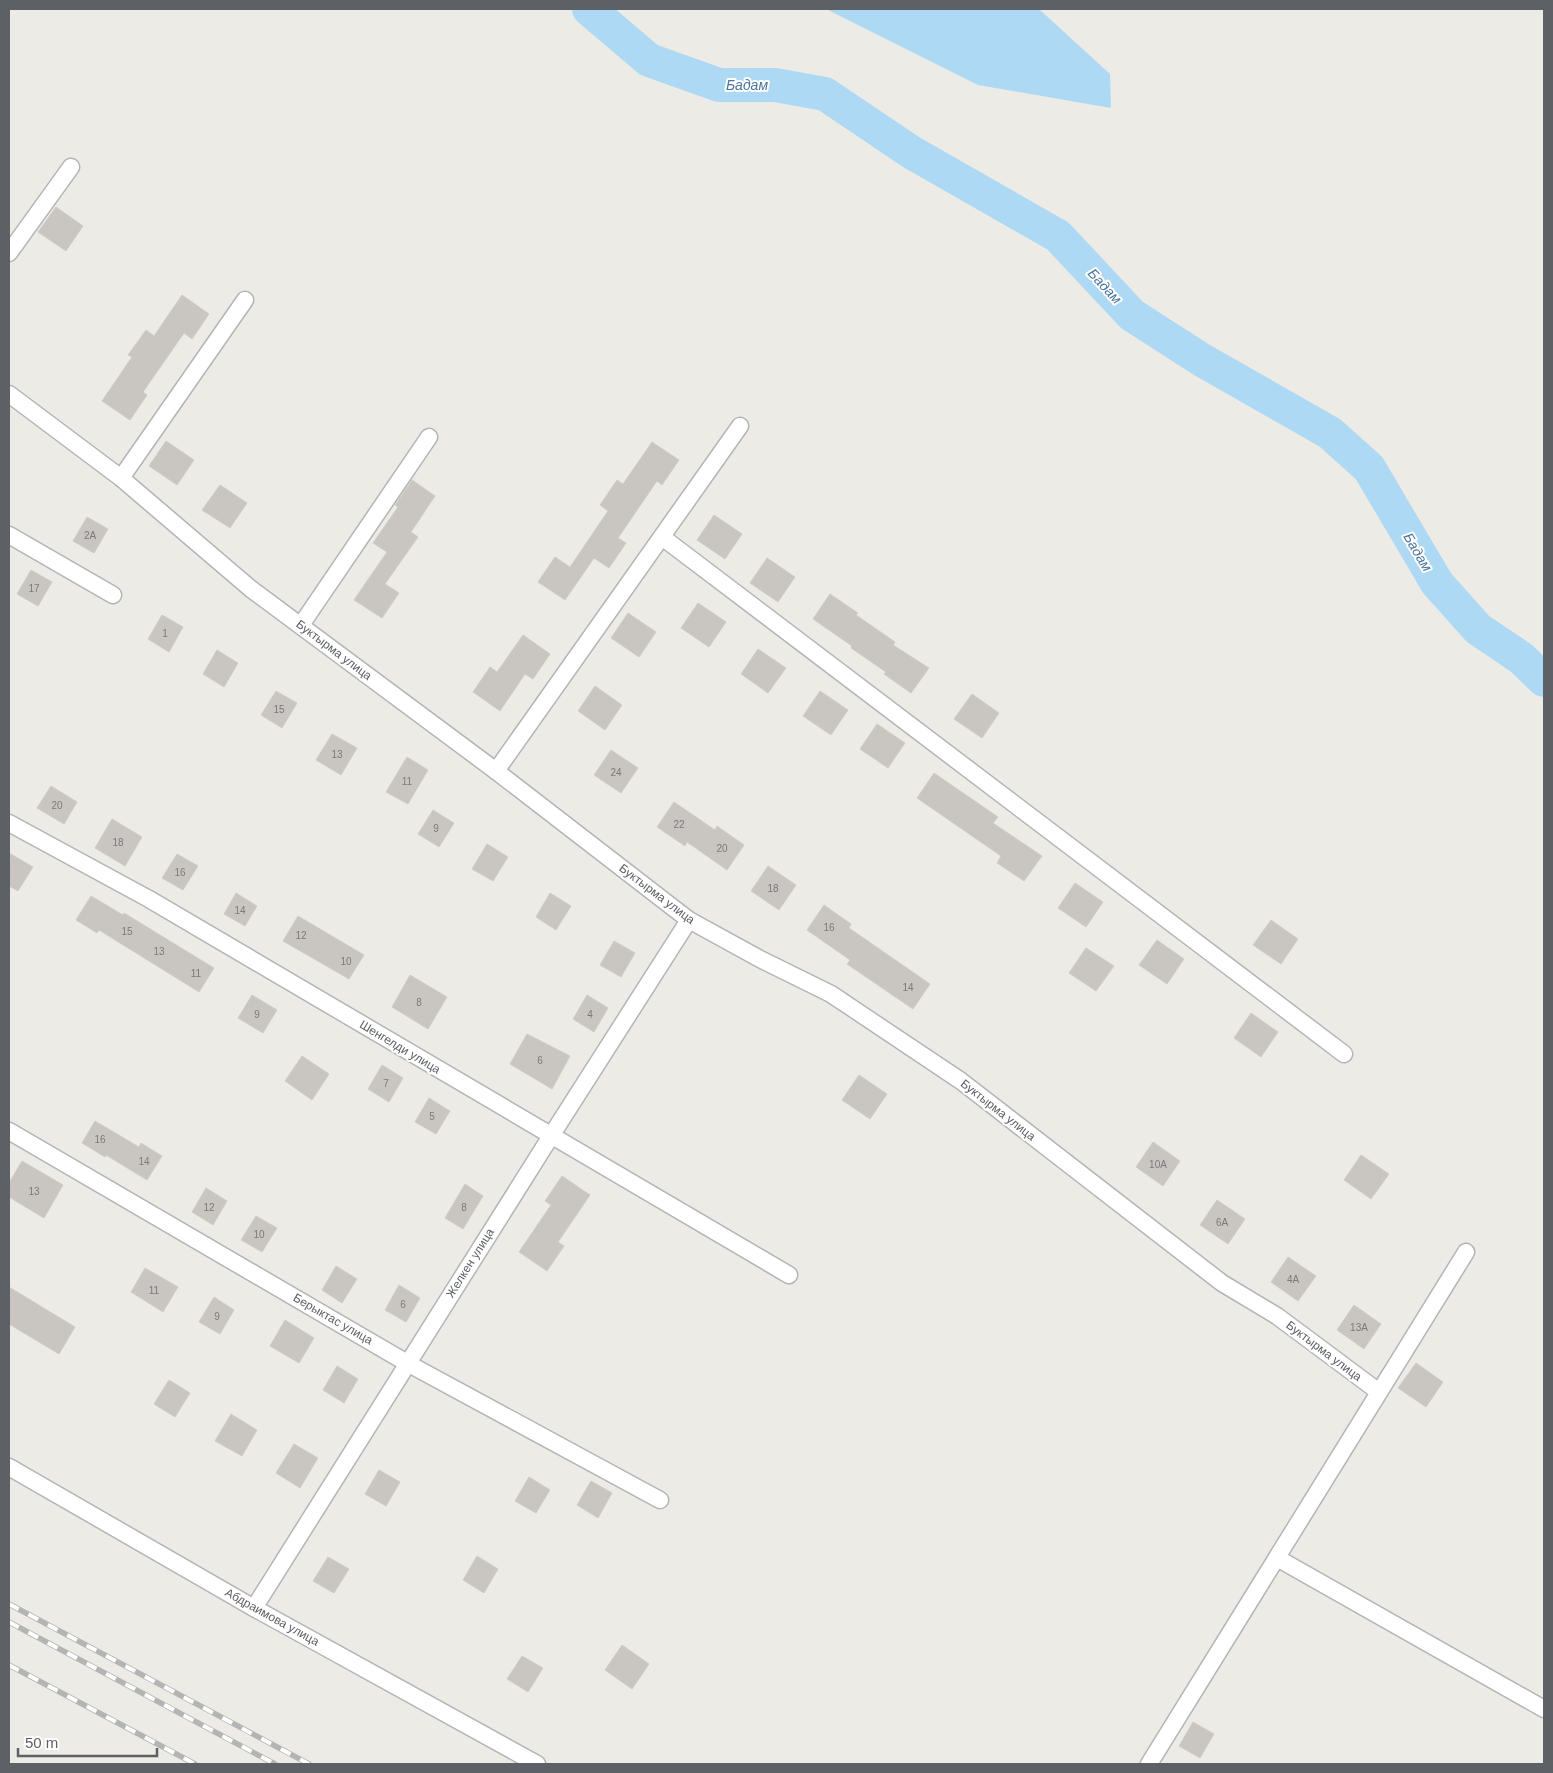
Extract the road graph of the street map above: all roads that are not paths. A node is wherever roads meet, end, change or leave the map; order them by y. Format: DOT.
graph roads {
  1 [pos="71,168"];
  2 [pos="9,253"];
  3 [pos="245,300"];
  4 [pos="9,394"];
  5 [pos="740,426"];
  6 [pos="429,437"];
  7 [pos="121,478"];
  8 [pos="9,534"];
  9 [pos="662,537"];
  10 [pos="113,595"];
  11 [pos="301,625"];
  12 [pos="496,771"];
  13 [pos="9,822"];
  14 [pos="689,920"];
  15 [pos="1344,1054"];
  16 [pos="9,1131"];
  17 [pos="551,1136"];
  18 [pos="1466,1252"];
  19 [pos="789,1275"];
  20 [pos="407,1363"];
  21 [pos="1379,1392"];
  22 [pos="9,1467"];
  23 [pos="660,1500"];
  24 [pos="1277,1558"];
  25 [pos="254,1608"];
  26 [pos="1544,1709"];
  27 [pos="537,1764"];
  28 [pos="1150,1764"];
  1 -- 2 [label="street"];
  3 -- 7 [label="street"];
  4 -- 7 [label="street, Буктырма улица"];
  5 -- 9 [label="street"];
  6 -- 11 [label="street"];
  7 -- 11 [label="street, Буктырма улица"];
  8 -- 10 [label="street"];
  9 -- 12 [label="street"];
  9 -- 15 [label="street"];
  11 -- 12 [label="street, Буктырма улица"];
  12 -- 14 [label="street, Буктырма улица"];
  13 -- 17 [label="street, Шенгелди улица"];
  14 -- 17 [label="street, Желкен улица"];
  14 -- 21 [label="street, Буктырма улица"];
  16 -- 20 [label="street, Берыктас улица"];
  17 -- 19 [label="street, Шенгелди улица"];
  17 -- 20 [label="street, Желкен улица"];
  18 -- 21 [label="street"];
  20 -- 23 [label="street, Берыктас улица"];
  20 -- 25 [label="street, Желкен улица"];
  21 -- 24 [label="street"];
  22 -- 25 [label="street, Абдраимова улица"];
  24 -- 26 [label="street"];
  24 -- 28 [label="street"];
  25 -- 27 [label="street, Абдраимова улица"];
}
